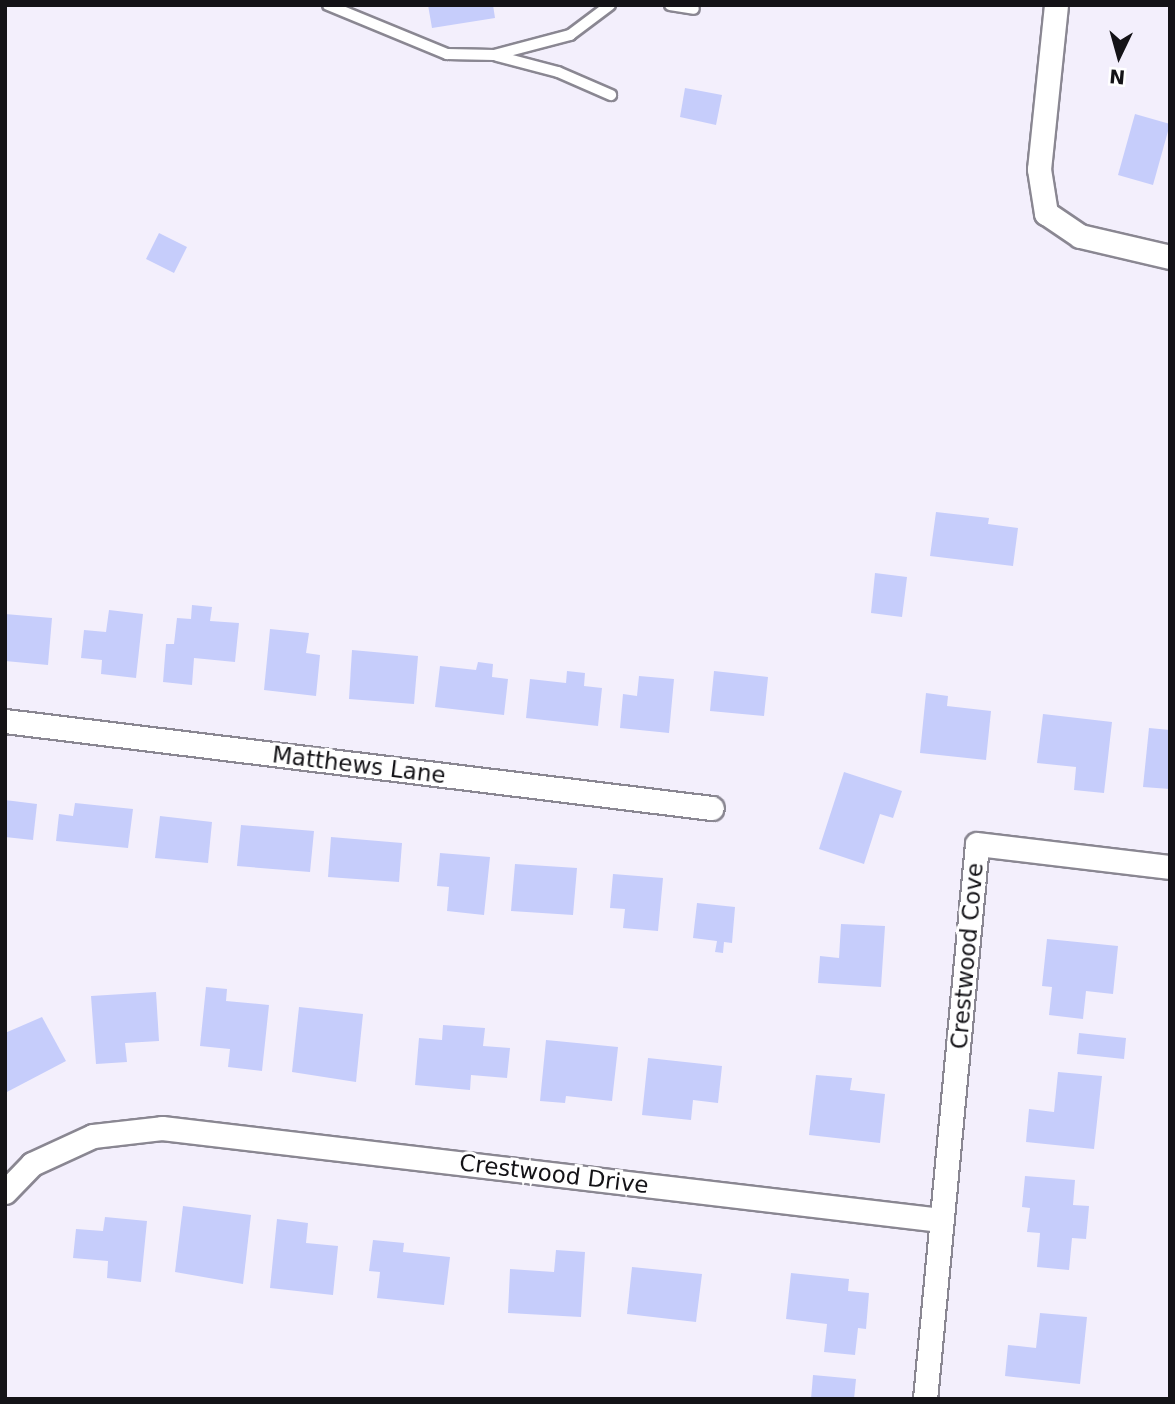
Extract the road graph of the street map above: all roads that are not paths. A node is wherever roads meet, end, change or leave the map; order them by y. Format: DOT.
graph roads {
  1 [pos="328,5"];
  2 [pos="610,5"];
  3 [pos="670,5"];
  4 [pos="1073,5"];
  5 [pos="694,9"];
  6 [pos="1055,17"];
  7 [pos="494,55"];
  8 [pos="611,95"];
  9 [pos="1170,257"];
  10 [pos="5,721"];
  11 [pos="712,808"];
  12 [pos="1170,867"];
  13 [pos="5,1192"];
  14 [pos="942,1220"];
  15 [pos="925,1399"];
  1 -- 7 [label="lane"];
  2 -- 7 [label="lane"];
  3 -- 5 [label="lane"];
  4 -- 6 [label="street"];
  6 -- 9 [label="street"];
  7 -- 8 [label="lane"];
  10 -- 11 [label="street, Matthews Lane"];
  12 -- 14 [label="street, Crestwood Cove"];
  13 -- 14 [label="street, Crestwood Drive"];
  14 -- 15 [label="street"];
}
